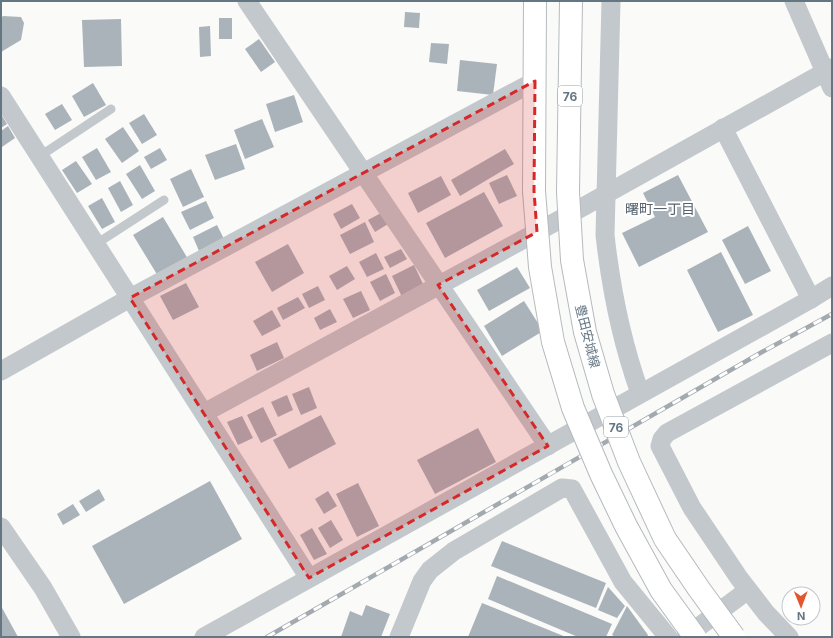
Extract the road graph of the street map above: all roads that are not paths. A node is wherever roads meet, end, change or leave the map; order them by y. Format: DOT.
graph roads {
  1 [pos="247,1"];
  2 [pos="535,1"];
  3 [pos="572,1"];
  4 [pos="611,1"];
  5 [pos="794,1"];
  6 [pos="829,76"];
  7 [pos="535,80"];
  8 [pos="1,96"];
  9 [pos="111,109"];
  10 [pos="723,128"];
  11 [pos="40,156"];
  12 [pos="362,172"];
  13 [pos="606,194"];
  14 [pos="164,200"];
  15 [pos="96,244"];
  16 [pos="438,285"];
  17 [pos="832,286"];
  18 [pos="130,298"];
  19 [pos="811,299"];
  20 [pos="832,343"];
  21 [pos="1,371"];
  22 [pos="640,393"];
  23 [pos="204,413"];
  24 [pos="548,446"];
  25 [pos="1,527"];
  26 [pos="309,578"];
  27 [pos="748,590"];
  28 [pos="71,637"];
  29 [pos="204,637"];
  30 [pos="399,637"];
  31 [pos="668,637"];
  32 [pos="685,637"];
  33 [pos="695,637"];
  34 [pos="734,637"];
  35 [pos="789,637"];
  1 -- 12 [label="street"];
  2 -- 7 [label="main road, 76"];
  3 -- 34 [label="main road, 豊田安城線 / 76, bridge"];
  4 -- 13 [label="street"];
  5 -- 6 [label="street"];
  6 -- 10 [label="street"];
  7 -- 12 [label="street"];
  7 -- 33 [label="main road, 76, bridge"];
  8 -- 11 [label="street"];
  9 -- 11 [label="lane"];
  10 -- 13 [label="street"];
  10 -- 19 [label="street"];
  11 -- 15 [label="street"];
  12 -- 16 [label="street"];
  12 -- 18 [label="street"];
  13 -- 16 [label="street"];
  13 -- 22 [label="street"];
  14 -- 15 [label="lane"];
  15 -- 18 [label="street"];
  16 -- 23 [label="street"];
  16 -- 24 [label="street"];
  17 -- 19 [label="street"];
  18 -- 21 [label="street"];
  18 -- 23 [label="street"];
  19 -- 22 [label="street"];
  20 -- 27 [label="street"];
  22 -- 24 [label="street"];
  23 -- 26 [label="street"];
  24 -- 26 [label="street"];
  25 -- 28 [label="street"];
  26 -- 29 [label="street"];
  27 -- 32 [label="street"];
  27 -- 35 [label="street"];
  30 -- 31 [label="street"];
}
